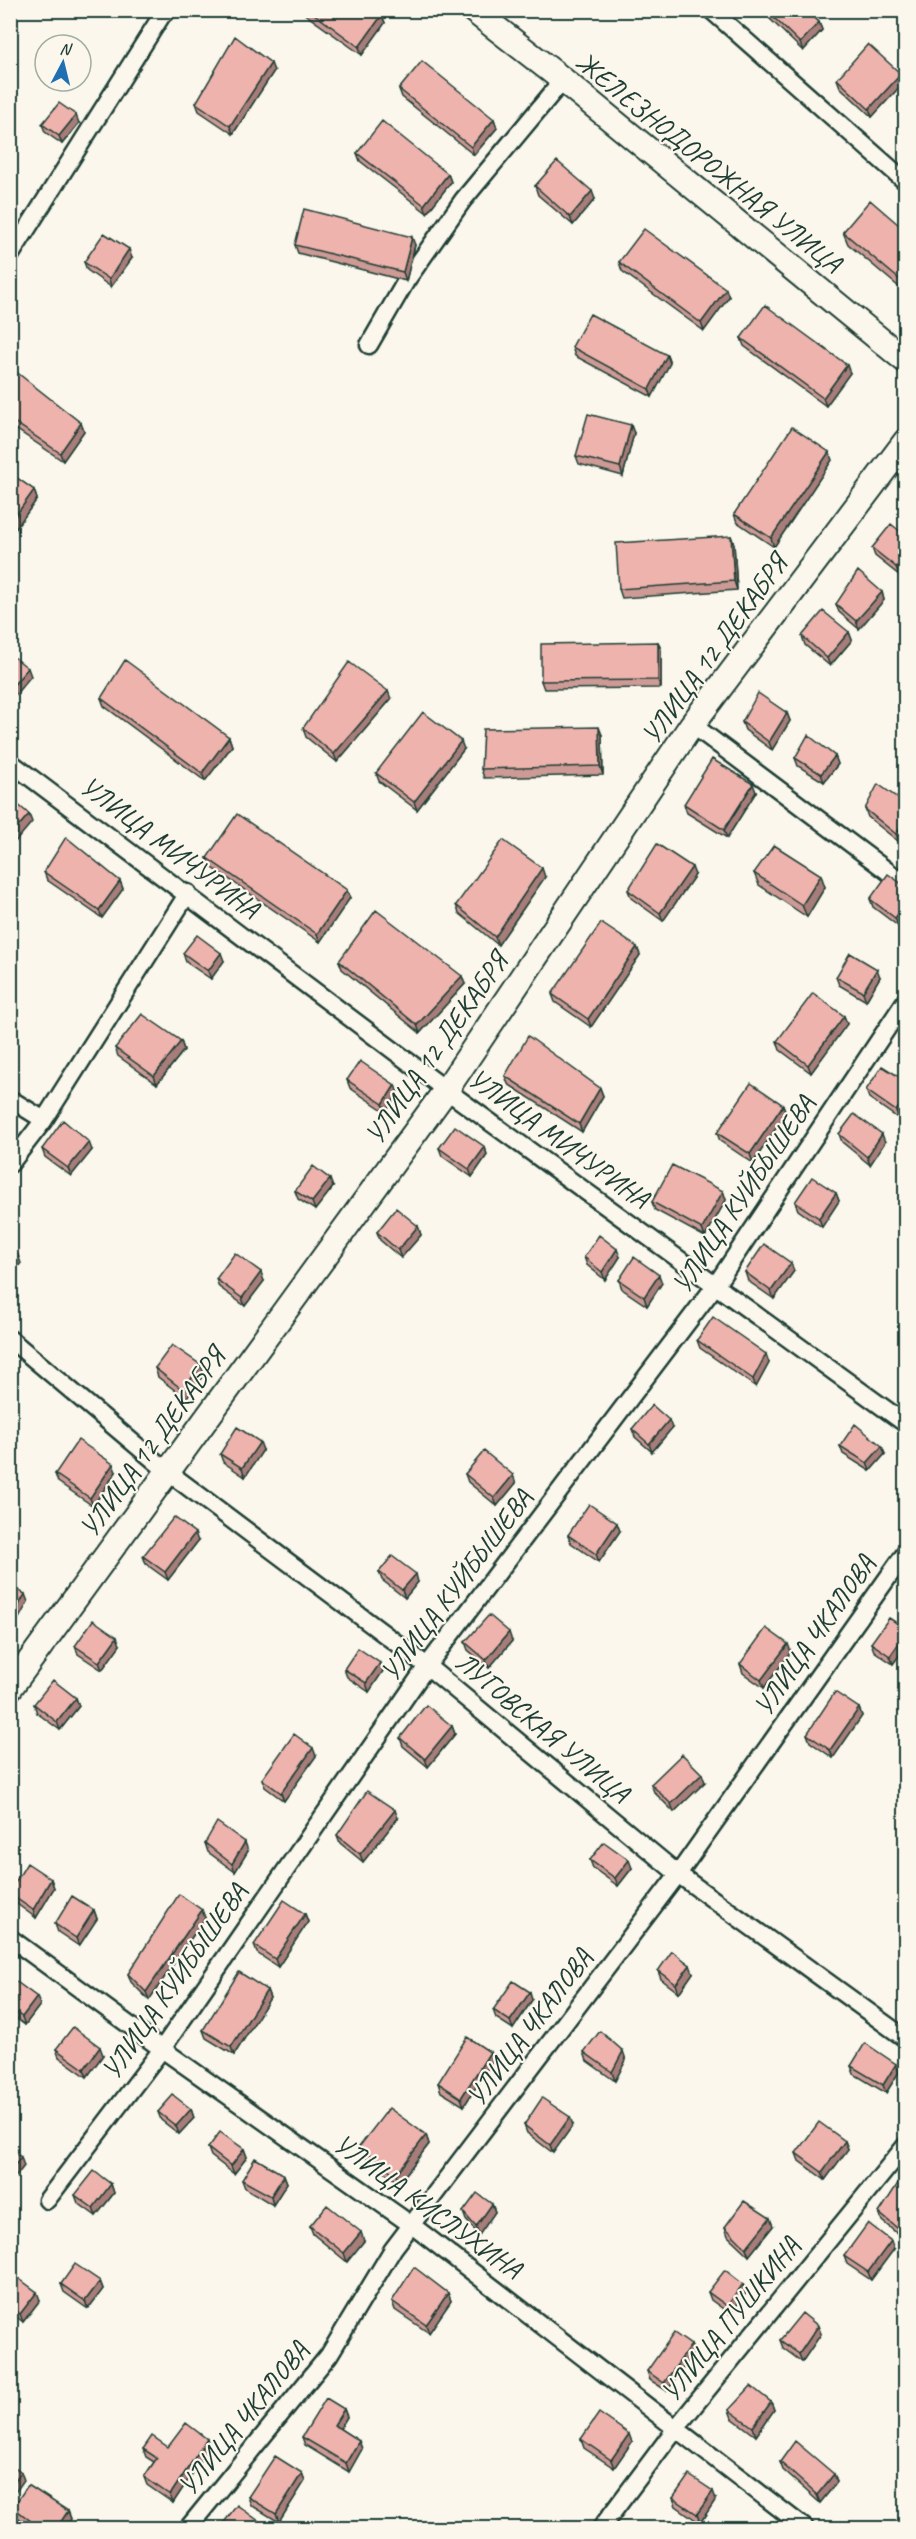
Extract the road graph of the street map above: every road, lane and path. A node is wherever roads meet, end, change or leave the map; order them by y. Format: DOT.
graph roads {
  1 [pos="168,10"];
  2 [pos="473,10"];
  3 [pos="711,10"];
  4 [pos="563,80"];
  5 [pos="906,182"];
  6 [pos="10,256"];
  7 [pos="369,345"];
  8 [pos="906,361"];
  9 [pos="906,441"];
  10 [pos="694,726"];
  11 [pos="10,762"];
  12 [pos="906,885"];
  13 [pos="188,893"];
  14 [pos="906,1000"];
  15 [pos="446,1090"];
  16 [pos="10,1099"];
  17 [pos="44,1120"];
  18 [pos="10,1164"];
  19 [pos="715,1286"];
  20 [pos="10,1339"];
  21 [pos="906,1424"];
  22 [pos="168,1472"];
  23 [pos="906,1552"];
  24 [pos="427,1666"];
  25 [pos="10,1688"];
  26 [pos="678,1874"];
  27 [pos="10,1938"];
  28 [pos="906,2039"];
  29 [pos="162,2049"];
  30 [pos="906,2145"];
  31 [pos="47,2200"];
  32 [pos="414,2226"];
  33 [pos="676,2428"];
  34 [pos="188,2529"];
  35 [pos="601,2529"];
  36 [pos="805,2529"];
  1 -- 6 [label="street"];
  2 -- 4 [label="street, ЖЕЛЕЗНОДОРОЖНАЯ УЛИЦА"];
  3 -- 5 [label="street"];
  4 -- 7 [label="street"];
  4 -- 8 [label="street, ЖЕЛЕЗНОДОРОЖНАЯ УЛИЦА"];
  9 -- 10 [label="street, УЛИЦА 12 ДЕКАБРЯ"];
  10 -- 12 [label="street"];
  10 -- 15 [label="street, УЛИЦА 12 ДЕКАБРЯ"];
  11 -- 13 [label="street, УЛИЦА МИЧУРИНА"];
  13 -- 15 [label="street, УЛИЦА МИЧУРИНА"];
  13 -- 17 [label="street"];
  14 -- 19 [label="street, УЛИЦА КУЙБЫШЕВА"];
  15 -- 19 [label="street, УЛИЦА МИЧУРИНА"];
  15 -- 22 [label="street, УЛИЦА 12 ДЕКАБРЯ"];
  16 -- 17 [label="street"];
  17 -- 18 [label="street"];
  19 -- 21 [label="street, УЛИЦА МИЧУРИНА"];
  19 -- 24 [label="street, УЛИЦА КУЙБЫШЕВА"];
  20 -- 22 [label="street, ЛУГОВСКАЯ УЛИЦА"];
  22 -- 24 [label="street, ЛУГОВСКАЯ УЛИЦА"];
  22 -- 25 [label="street, УЛИЦА 12 ДЕКАБРЯ"];
  23 -- 26 [label="street, УЛИЦА ЧКАЛОВА"];
  24 -- 26 [label="street, ЛУГОВСКАЯ УЛИЦА"];
  24 -- 29 [label="street, УЛИЦА КУЙБЫШЕВА"];
  26 -- 28 [label="street, ЛУГОВСКАЯ УЛИЦА"];
  26 -- 32 [label="street, УЛИЦА ЧКАЛОВА"];
  27 -- 29 [label="street, УЛИЦА КИСЛУХИНА"];
  29 -- 31 [label="street, УЛИЦА КУЙБЫШЕВА"];
  29 -- 32 [label="street, УЛИЦА КИСЛУХИНА"];
  30 -- 33 [label="street, УЛИЦА ПУШКИНА"];
  32 -- 33 [label="street, УЛИЦА КИСЛУХИНА"];
  32 -- 34 [label="street, УЛИЦА ЧКАЛОВА"];
  33 -- 35 [label="street, УЛИЦА ПУШКИНА"];
  33 -- 36 [label="street, УЛИЦА КИСЛУХИНА"];
}
